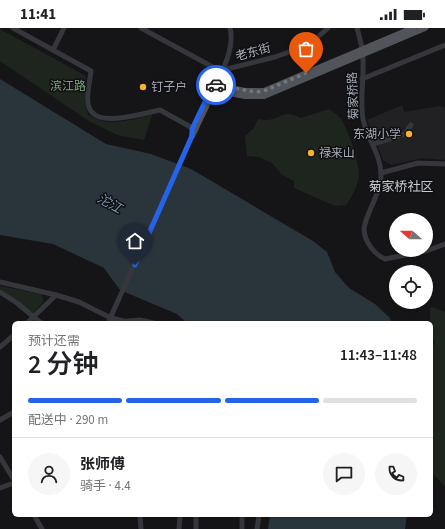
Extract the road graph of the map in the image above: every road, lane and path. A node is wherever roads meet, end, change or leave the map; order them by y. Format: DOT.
graph roads {
  1 [pos="13,28"];
  2 [pos="64,28"];
  3 [pos="141,28"];
  4 [pos="230,28"];
  5 [pos="328,28"];
  6 [pos="357,28"];
  7 [pos="413,28"];
  8 [pos="425,28"];
  9 [pos="445,45"];
  10 [pos="53,50"];
  11 [pos="363,52"];
  12 [pos="222,71"];
  13 [pos="362,79"];
  14 [pos="215,88"];
  15 [pos="411,125"];
  16 [pos="194,129"];
  17 [pos="192,136"];
  18 [pos="373,144"];
  19 [pos="445,164"];
  20 [pos="381,173"];
  21 [pos="445,244"];
  22 [pos="0,282"];
  23 [pos="0,292"];
  24 [pos="56,295"];
  25 [pos="34,317"];
  26 [pos="29,321"];
  27 [pos="39,321"];
  28 [pos="109,321"];
  29 [pos="134,321"];
  30 [pos="145,321"];
  31 [pos="12,337"];
  32 [pos="0,347"];
  33 [pos="12,413"];
  34 [pos="0,420"];
  35 [pos="0,457"];
  36 [pos="12,477"];
  37 [pos="12,484"];
  38 [pos="0,488"];
  39 [pos="35,517"];
  40 [pos="140,517"];
  41 [pos="180,517"];
  42 [pos="196,517"];
  43 [pos="242,517"];
  44 [pos="259,517"];
  45 [pos="42,529"];
  46 [pos="141,529"];
  47 [pos="179,529"];
  48 [pos="196,529"];
  49 [pos="242,529"];
  50 [pos="257,529"];
  1 -- 10 [label="street"];
  2 -- 10 [label="street"];
  3 -- 12 [label="street"];
  4 -- 12 [label="street"];
  5 -- 12 [label="street, 老东街"];
  6 -- 11 [label="street, 菊家桥路"];
  7 -- 11 [label="main road"];
  8 -- 11 [label="main road"];
  9 -- 13 [label="street"];
  10 -- 16 [label="street"];
  11 -- 13 [label="street, 菊家桥路"];
  11 -- 14 [label="main road"];
  12 -- 14 [label="street"];
  13 -- 18 [label="street, 菊家桥路"];
  14 -- 16 [label="main road"];
  15 -- 18 [label="street"];
  16 -- 17 [label="main road"];
  17 -- 28 [label="street"];
  18 -- 20 [label="street, 菊家桥路"];
  19 -- 20 [label="street"];
  20 -- 21 [label="street, 菊家桥路"];
  22 -- 24 [label="street"];
  23 -- 25 [label="street"];
  24 -- 25 [label="street"];
  24 -- 28 [label="street"];
  25 -- 26 [label="street"];
  25 -- 27 [label="street"];
  29 -- 30 [label="street"];
  31 -- 32 [label="street"];
  33 -- 34 [label="street"];
  35 -- 36 [label="street"];
  37 -- 38 [label="street"];
  39 -- 45 [label="street"];
  40 -- 46 [label="street"];
  41 -- 47 [label="street"];
  42 -- 48 [label="street"];
  43 -- 49 [label="street"];
  44 -- 50 [label="street"];
}
